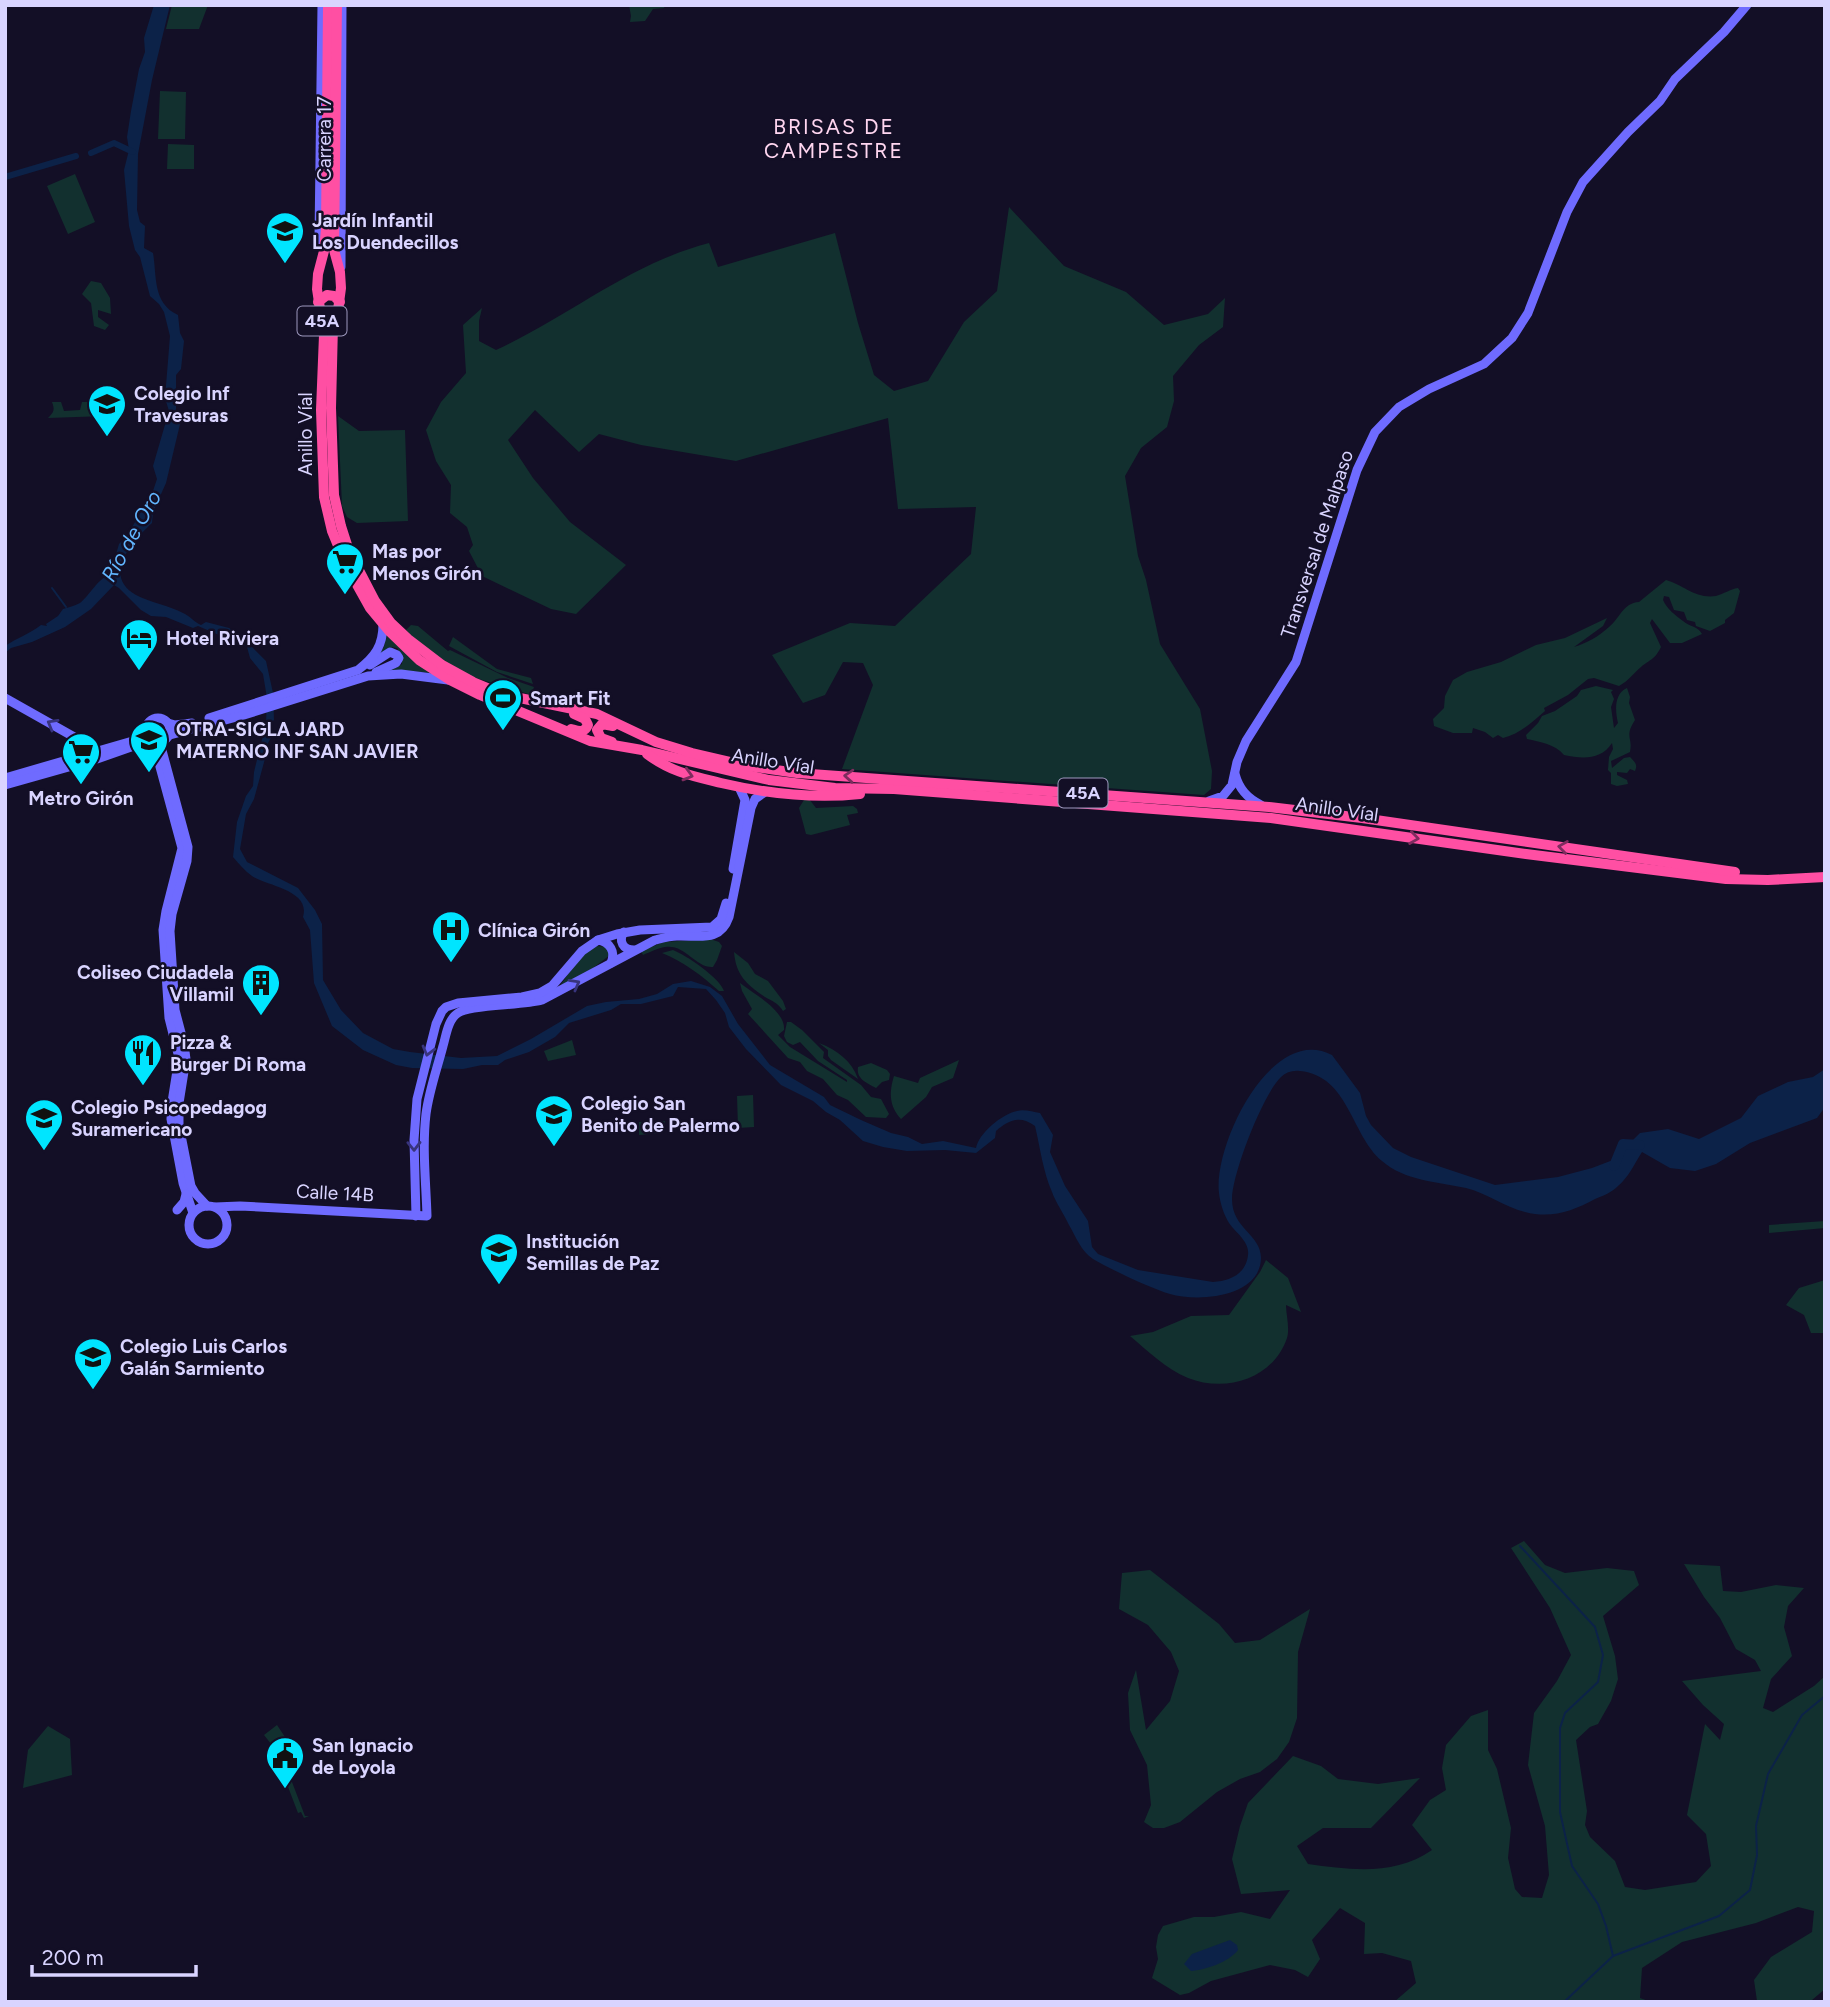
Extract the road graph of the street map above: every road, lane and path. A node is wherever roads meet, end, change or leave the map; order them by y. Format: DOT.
graph roads {
  1 [pos="322,5"];
  2 [pos="328,5"];
  3 [pos="340,5"];
  4 [pos="1747,5"];
  5 [pos="325,247"];
  6 [pos="318,274"];
  7 [pos="340,274"];
  8 [pos="318,302"];
  9 [pos="340,302"];
  10 [pos="383,624"];
  11 [pos="358,670"];
  12 [pos="368,676"];
  13 [pos="450,680"];
  14 [pos="5,698"];
  15 [pos="278,701"];
  16 [pos="543,703"];
  17 [pos="251,709"];
  18 [pos="538,719"];
  19 [pos="168,723"];
  20 [pos="639,733"];
  21 [pos="170,735"];
  22 [pos="152,739"];
  23 [pos="638,750"];
  24 [pos="99,751"];
  25 [pos="1235,772"];
  26 [pos="5,778"];
  27 [pos="5,785"];
  28 [pos="739,787"];
  29 [pos="894,789"];
  30 [pos="765,792"];
  31 [pos="1208,802"];
  32 [pos="1269,807"];
  33 [pos="1825,871"];
  34 [pos="1825,877"];
  35 [pos="624,932"];
  36 [pos="598,940"];
  37 [pos="634,950"];
  38 [pos="611,963"];
  39 [pos="186,1192"];
  40 [pos="240,1206"];
  41 [pos="211,1207"];
  42 [pos="177,1210"];
  43 [pos="193,1213"];
  44 [pos="416,1216"];
  45 [pos="226,1220"];
  1 -- 5 [label="street"];
  2 -- 5 [label="highway, Anillo Víal / 45A"];
  3 -- 7 [label="highway, Anillo Víal / 45A"];
  4 -- 25 [label="street, Transversal de Malpaso"];
  5 -- 6 [label="highway, Anillo Víal / 45A"];
  6 -- 7 [label="highway"];
  6 -- 8 [label="highway, Anillo Víal / 45A"];
  7 -- 9 [label="highway, Anillo Víal / 45A"];
  8 -- 9 [label="highway"];
  8 -- 10 [label="highway, Anillo Víal / 45A"];
  9 -- 16 [label="highway, Anillo Víal / 45A"];
  10 -- 11 [label="street"];
  10 -- 13 [label="highway, Anillo Víal / 45A"];
  11 -- 12 [label="street"];
  11 -- 15 [label="street"];
  12 -- 13 [label="street"];
  12 -- 15 [label="street"];
  13 -- 18 [label="highway, Anillo Víal / 45A"];
  24 -- 14 [label="street, one-way"];
  15 -- 17 [label="street"];
  16 -- 18 [label="highway"];
  16 -- 20 [label="highway, Anillo Víal / 45A"];
  17 -- 19 [label="street"];
  17 -- 21 [label="street"];
  18 -- 23 [label="highway, Anillo Víal / 45A"];
  19 -- 21 [label="street"];
  19 -- 22 [label="street"];
  20 -- 23 [label="highway"];
  31 -- 20 [label="highway, Anillo Víal / 45A, one-way"];
  21 -- 22 [label="street"];
  22 -- 24 [label="street"];
  22 -- 27 [label="street"];
  22 -- 39 [label="street"];
  22 -- 41 [label="street"];
  23 -- 28 [label="highway, one-way"];
  23 -- 29 [label="highway, Anillo Víal / 45A"];
  24 -- 26 [label="street"];
  25 -- 31 [label="street, Transversal de Malpaso"];
  25 -- 32 [label="street"];
  28 -- 30 [label="highway"];
  28 -- 35 [label="street"];
  29 -- 30 [label="highway"];
  29 -- 34 [label="highway, Anillo Víal / 45A, one-way"];
  30 -- 37 [label="street"];
  31 -- 32 [label="highway, Anillo Víal / 45A"];
  33 -- 32 [label="highway, Anillo Víal / 45A, one-way"];
  35 -- 36 [label="street"];
  35 -- 37 [label="street"];
  36 -- 38 [label="street"];
  36 -- 44 [label="street, one-way"];
  37 -- 38 [label="street"];
  44 -- 38 [label="street, Calle 14B, one-way"];
  39 -- 42 [label="street"];
  39 -- 43 [label="street"];
  40 -- 41 [label="street, Calle 14B"];
  40 -- 44 [label="street, Calle 14B"];
  40 -- 45 [label="street"];
  41 -- 43 [label="street"];
  41 -- 45 [label="street"];
  43 -- 45 [label="street"];
}
